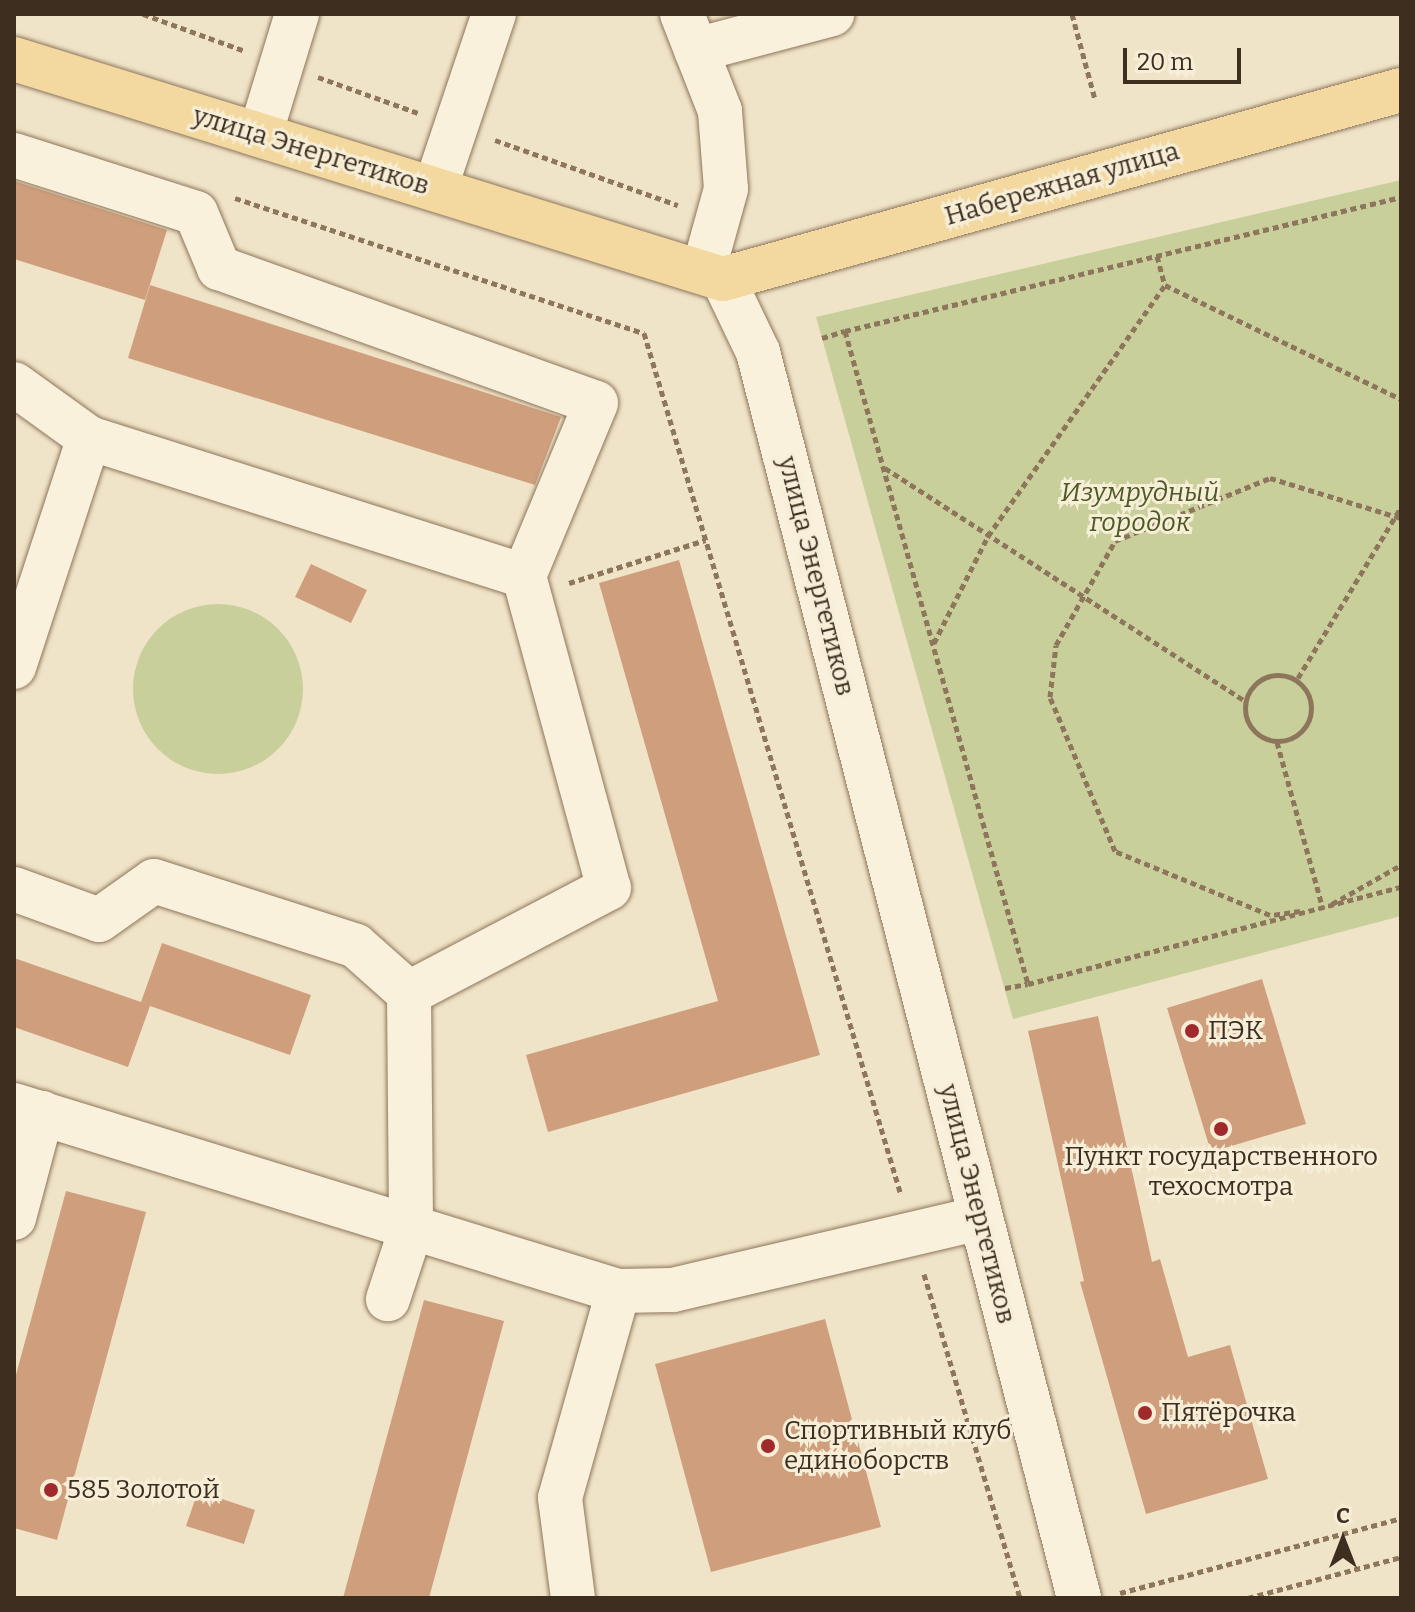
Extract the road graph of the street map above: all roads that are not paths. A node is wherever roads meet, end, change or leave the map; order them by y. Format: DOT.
graph roads {
  1 [pos="297,14"];
  2 [pos="494,14"];
  3 [pos="832,14"];
  4 [pos="689,32"];
  5 [pos="14,59"];
  6 [pos="1401,90"];
  7 [pos="260,135"];
  8 [pos="14,155"];
  9 [pos="435,189"];
  10 [pos="713,275"];
  11 [pos="14,384"];
  12 [pos="89,438"];
  13 [pos="526,586"];
  14 [pos="14,667"];
  15 [pos="14,889"];
  16 [pos="409,993"];
  17 [pos="28,1109"];
  18 [pos="14,1218"];
  19 [pos="981,1218"];
  20 [pos="411,1229"];
  21 [pos="618,1291"];
  22 [pos="388,1299"];
  23 [pos="1096,1596"];
  24 [pos="573,1598"];
  1 -- 7 [label="street"];
  2 -- 9 [label="street"];
  3 -- 4 [label="street"];
  4 -- 10 [label="street"];
  5 -- 7 [label="main road, улица Энергетиков"];
  6 -- 10 [label="main road, Набережная улица"];
  7 -- 9 [label="main road, улица Энергетиков"];
  8 -- 13 [label="street"];
  9 -- 10 [label="main road, улица Энергетиков"];
  10 -- 19 [label="street, улица Энергетиков"];
  11 -- 12 [label="street"];
  12 -- 13 [label="street"];
  12 -- 14 [label="street"];
  13 -- 16 [label="street"];
  15 -- 16 [label="street"];
  16 -- 20 [label="street"];
  17 -- 18 [label="street"];
  17 -- 20 [label="street"];
  19 -- 21 [label="street"];
  19 -- 23 [label="street, улица Энергетиков"];
  20 -- 21 [label="street"];
  20 -- 22 [label="street"];
  21 -- 24 [label="street"];
}
